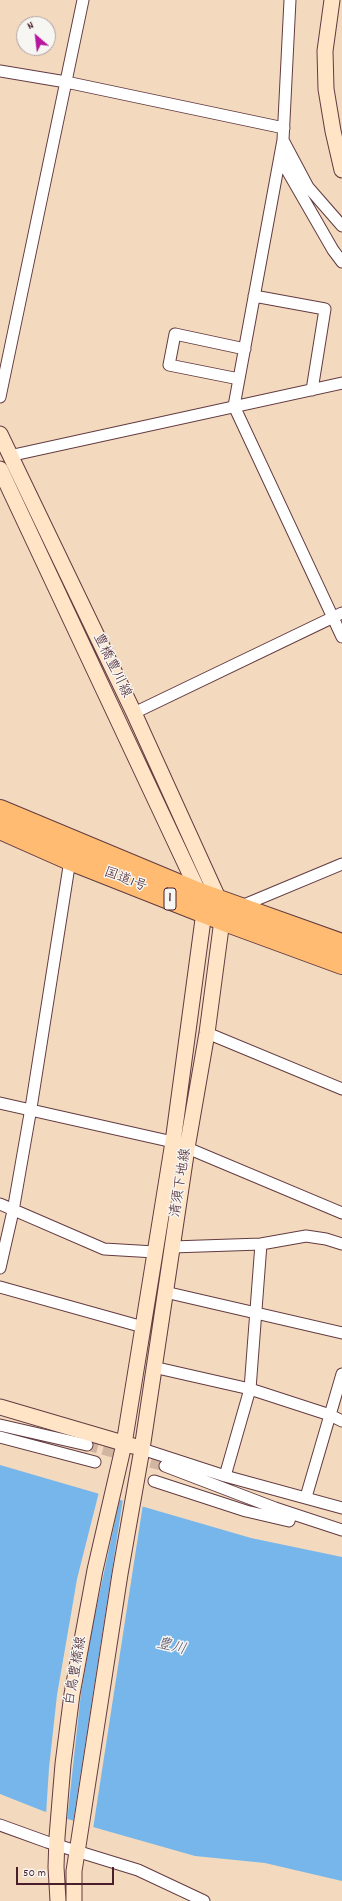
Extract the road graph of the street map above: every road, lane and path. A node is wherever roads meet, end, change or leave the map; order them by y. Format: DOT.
graph roads {
  1 [pos="83,0"];
  2 [pos="290,0"];
  3 [pos="332,0"];
  4 [pos="0,71"];
  5 [pos="66,82"];
  6 [pos="284,128"];
  7 [pos="282,140"];
  8 [pos="280,158"];
  9 [pos="342,170"];
  10 [pos="342,226"];
  11 [pos="342,262"];
  12 [pos="254,296"];
  13 [pos="244,349"];
  14 [pos="239,379"];
  15 [pos="342,383"];
  16 [pos="312,390"];
  17 [pos="0,397"];
  18 [pos="234,406"];
  19 [pos="0,434"];
  20 [pos="9,456"];
  21 [pos="0,469"];
  22 [pos="337,615"];
  23 [pos="342,637"];
  24 [pos="134,713"];
  25 [pos="0,810"];
  26 [pos="0,829"];
  27 [pos="70,860"];
  28 [pos="342,864"];
  29 [pos="199,893"];
  30 [pos="219,900"];
  31 [pos="238,907"];
  32 [pos="213,916"];
  33 [pos="342,944"];
  34 [pos="342,964"];
  35 [pos="207,1033"];
  36 [pos="342,1089"];
  37 [pos="0,1103"];
  38 [pos="30,1108"];
  39 [pos="173,1142"];
  40 [pos="187,1148"];
  41 [pos="0,1204"];
  42 [pos="13,1211"];
  43 [pos="342,1213"];
  44 [pos="261,1244"];
  45 [pos="342,1244"];
  46 [pos="172,1247"];
  47 [pos="155,1252"];
  48 [pos="0,1268"];
  49 [pos="0,1287"];
  50 [pos="165,1292"];
  51 [pos="256,1312"];
  52 [pos="143,1327"];
  53 [pos="342,1333"];
  54 [pos="153,1367"];
  55 [pos="342,1374"];
  56 [pos="250,1389"];
  57 [pos="0,1408"];
  58 [pos="330,1415"];
  59 [pos="342,1421"];
  60 [pos="0,1425"];
  61 [pos="0,1437"];
  62 [pos="124,1444"];
  63 [pos="87,1445"];
  64 [pos="142,1448"];
  65 [pos="95,1462"];
  66 [pos="165,1466"];
  67 [pos="225,1476"];
  68 [pos="154,1481"];
  69 [pos="306,1497"];
  70 [pos="342,1508"];
  71 [pos="291,1514"];
  72 [pos="342,1530"];
  73 [pos="0,1825"];
  74 [pos="57,1841"];
  75 [pos="77,1848"];
  76 [pos="58,1901"];
  77 [pos="74,1901"];
  78 [pos="204,1901"];
  1 -- 5 [label="street"];
  2 -- 6 [label="street"];
  3 -- 9 [label="main road"];
  4 -- 5 [label="street"];
  5 -- 6 [label="street"];
  5 -- 17 [label="street"];
  6 -- 7 [label="street"];
  7 -- 8 [label="street"];
  7 -- 10 [label="street"];
  8 -- 11 [label="street"];
  8 -- 12 [label="street"];
  12 -- 13 [label="street"];
  12 -- 16 [label="street"];
  13 -- 14 [label="street"];
  13 -- 14 [label="street"];
  14 -- 18 [label="street"];
  15 -- 16 [label="street"];
  16 -- 18 [label="street"];
  18 -- 20 [label="street"];
  18 -- 22 [label="street"];
  19 -- 20 [label="main road, 豊橋豊川線"];
  20 -- 24 [label="main road, 豊橋豊川線"];
  21 -- 29 [label="main road, 豊橋豊川線"];
  22 -- 23 [label="street"];
  22 -- 24 [label="street"];
  24 -- 30 [label="main road, 豊橋豊川線"];
  25 -- 29 [label="highway, 国道1号 / 1"];
  26 -- 27 [label="highway, 国道1号 / 1"];
  27 -- 32 [label="highway, 国道1号 / 1"];
  27 -- 38 [label="street"];
  28 -- 31 [label="street"];
  29 -- 30 [label="highway, 国道1号 / 1"];
  29 -- 32 [label="main road, 清須下地線"];
  30 -- 31 [label="highway, 国道1号 / 1"];
  30 -- 32 [label="main road, 清須下地線"];
  31 -- 33 [label="highway, 国道1号 / 1"];
  32 -- 34 [label="highway, 国道1号 / 1"];
  32 -- 35 [label="main road, 清須下地線"];
  32 -- 39 [label="main road, 清須下地線"];
  35 -- 36 [label="street"];
  35 -- 40 [label="main road, 清須下地線"];
  37 -- 38 [label="street"];
  38 -- 39 [label="street"];
  38 -- 42 [label="street"];
  39 -- 40 [label="street"];
  39 -- 47 [label="main road, 清須下地線"];
  40 -- 43 [label="street"];
  40 -- 46 [label="main road, 清須下地線"];
  41 -- 42 [label="street"];
  42 -- 47 [label="street"];
  42 -- 48 [label="street"];
  44 -- 45 [label="street"];
  44 -- 46 [label="street"];
  44 -- 51 [label="street"];
  46 -- 50 [label="main road, 清須下地線"];
  47 -- 52 [label="main road, 清須下地線"];
  49 -- 52 [label="street"];
  50 -- 51 [label="street"];
  50 -- 54 [label="main road, 清須下地線"];
  51 -- 53 [label="street"];
  51 -- 56 [label="street"];
  52 -- 62 [label="main road, 清須下地線"];
  54 -- 56 [label="street"];
  54 -- 64 [label="main road, 清須下地線"];
  55 -- 58 [label="street"];
  56 -- 58 [label="street"];
  56 -- 67 [label="street"];
  57 -- 62 [label="main road"];
  58 -- 59 [label="street"];
  58 -- 69 [label="street"];
  60 -- 63 [label="street"];
  61 -- 65 [label="street"];
  62 -- 64 [label="main road"];
  62 -- 74 [label="main road, 白鳥豊橋線"];
  64 -- 67 [label="street"];
  64 -- 75 [label="main road, 白鳥豊橋線"];
  66 -- 71 [label="street"];
  67 -- 69 [label="street"];
  68 -- 71 [label="street"];
  69 -- 70 [label="street"];
  71 -- 72 [label="street"];
  73 -- 74 [label="street"];
  74 -- 75 [label="street"];
  74 -- 76 [label="main road, 白鳥豊橋線"];
  75 -- 77 [label="main road, 白鳥豊橋線"];
  75 -- 78 [label="street"];
}
